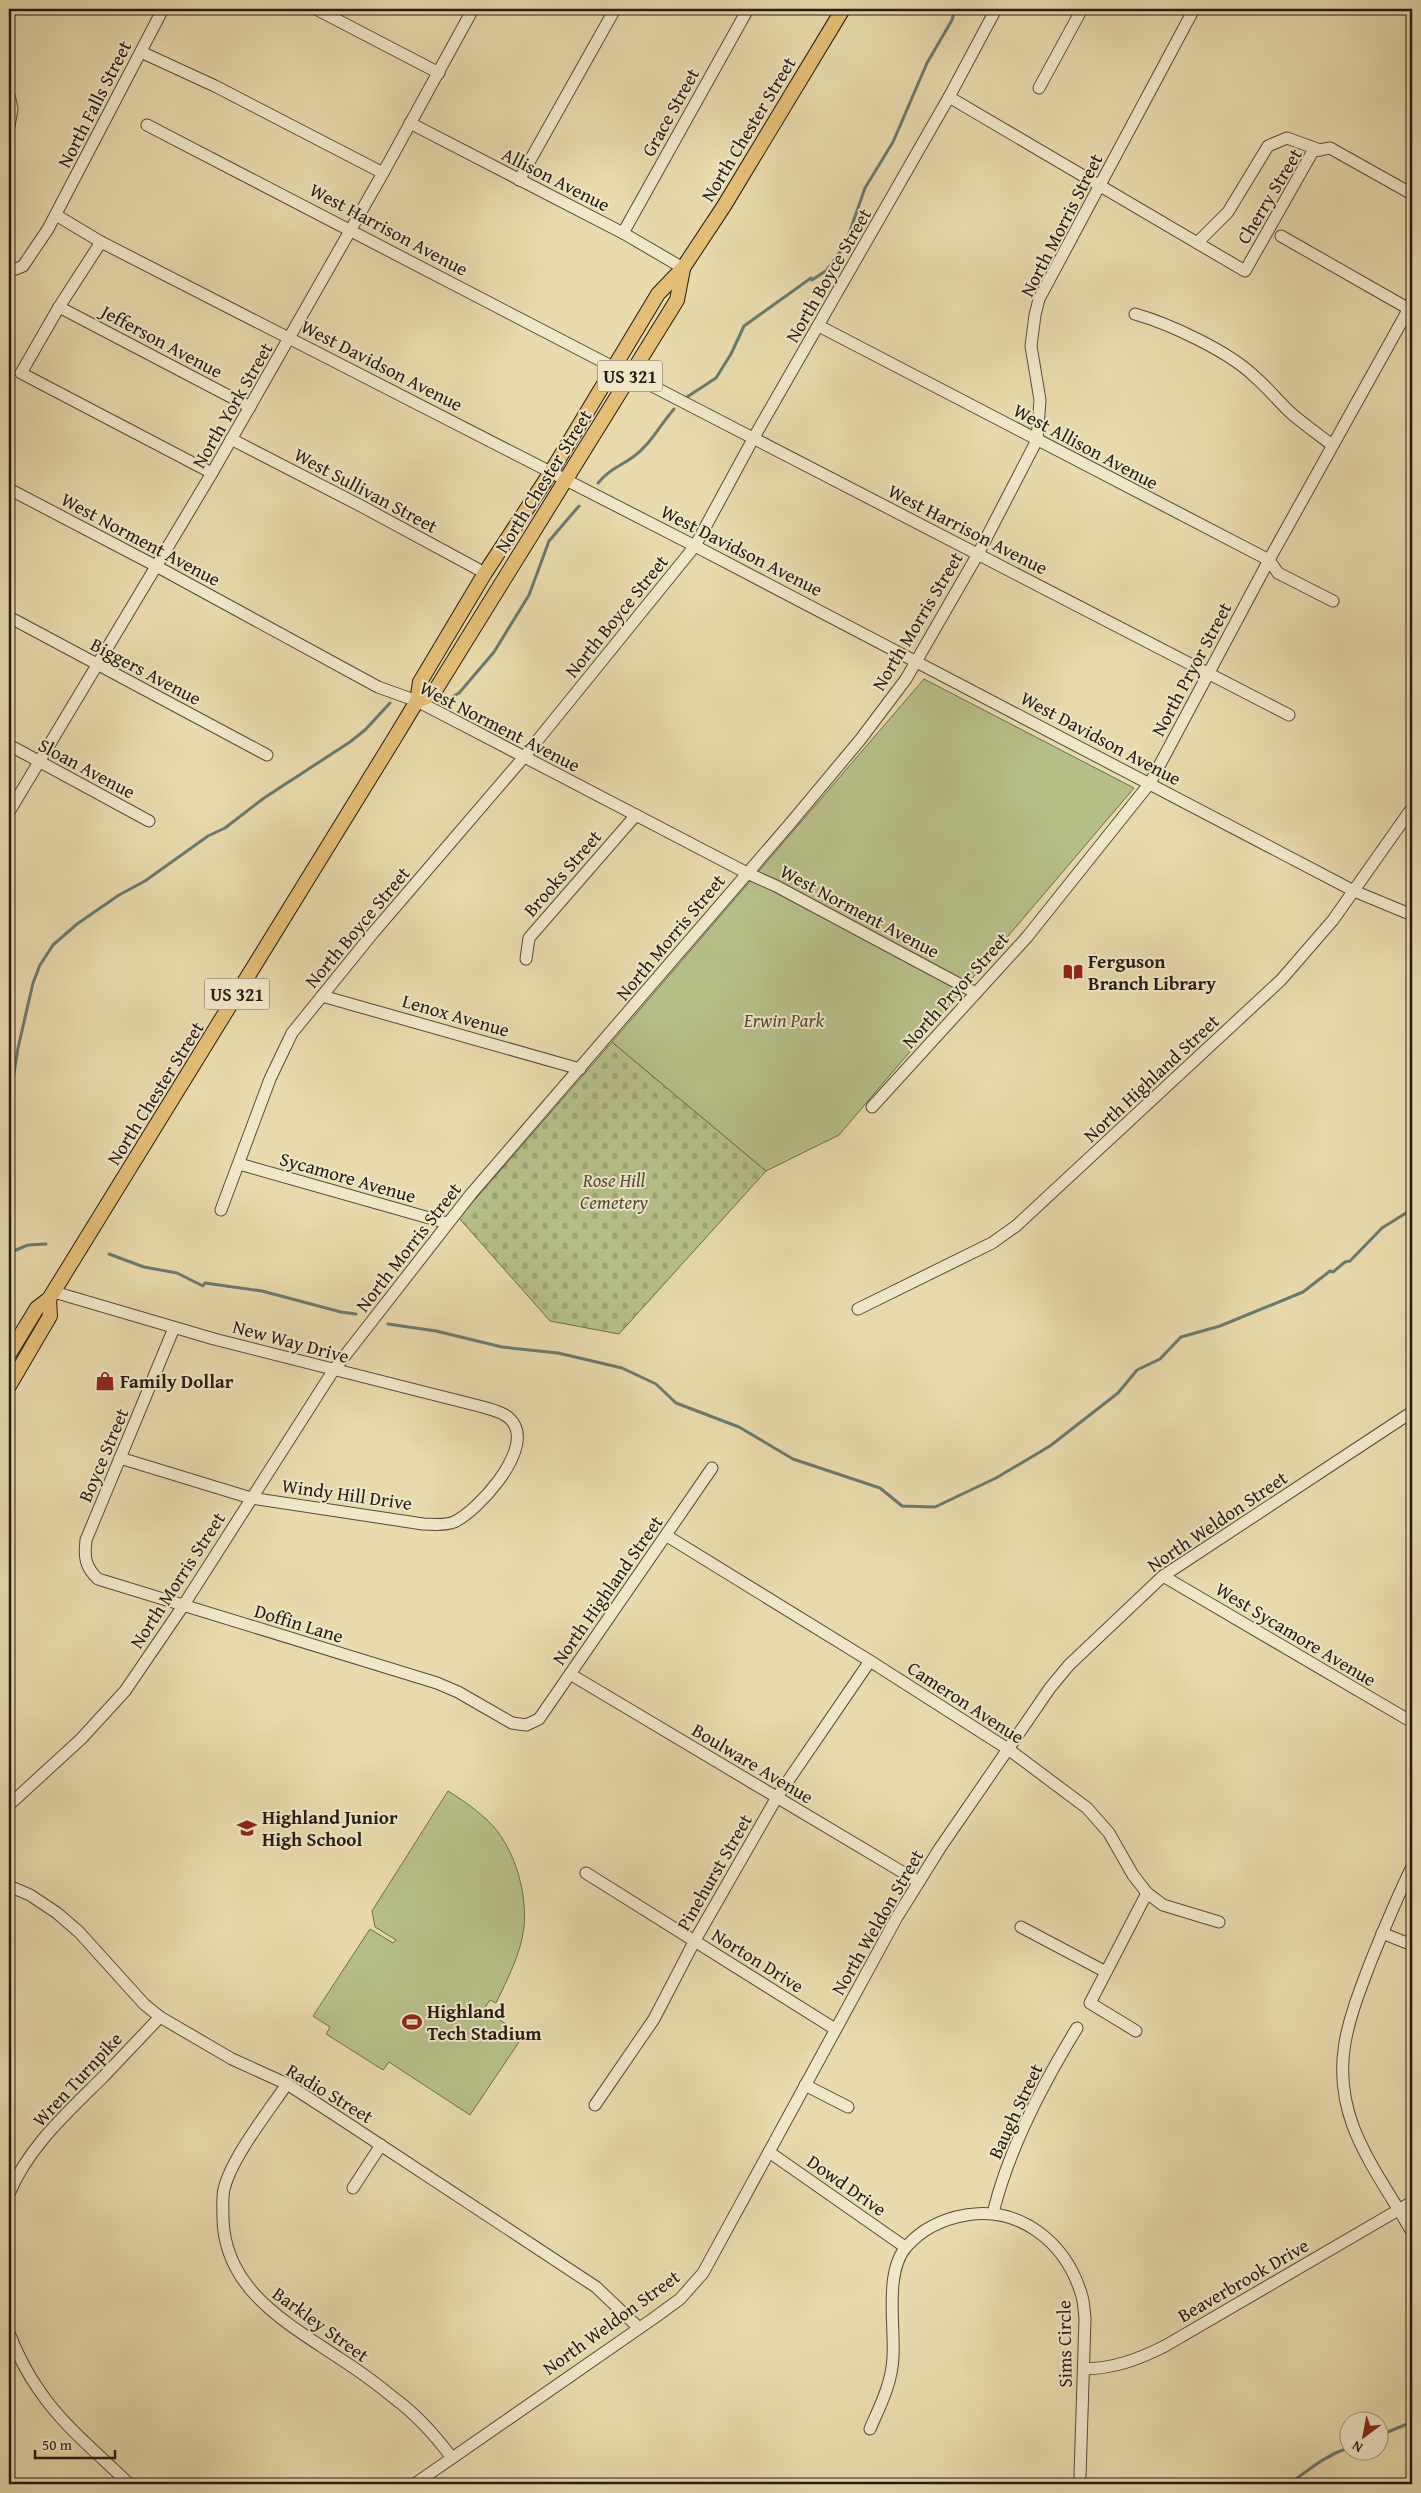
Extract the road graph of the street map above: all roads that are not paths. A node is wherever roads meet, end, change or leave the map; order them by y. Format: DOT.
graph roads {
  1 [pos="148,9"];
  2 [pos="316,9"];
  3 [pos="615,9"];
  4 [pos="748,9"];
  5 [pos="843,9"];
  6 [pos="996,9"];
  7 [pos="1082,9"];
  8 [pos="1194,9"];
  9 [pos="469,10"];
  10 [pos="161,12"];
  11 [pos="141,52"];
  12 [pos="439,73"];
  13 [pos="1039,88"];
  14 [pos="9,95"];
  15 [pos="949,97"];
  16 [pos="410,123"];
  17 [pos="147,125"];
  18 [pos="9,126"];
  19 [pos="1325,149"];
  20 [pos="384,173"];
  21 [pos="518,180"];
  22 [pos="1101,185"];
  23 [pos="1412,194"];
  24 [pos="56,215"];
  25 [pos="351,229"];
  26 [pos="623,233"];
  27 [pos="1281,236"];
  28 [pos="101,242"];
  29 [pos="1198,243"];
  30 [pos="9,268"];
  31 [pos="683,268"];
  32 [pos="1411,306"];
  33 [pos="59,307"];
  34 [pos="1135,314"];
  35 [pos="819,326"];
  36 [pos="291,338"];
  37 [pos="613,367"];
  38 [pos="631,375"];
  39 [pos="250,407"];
  40 [pos="231,439"];
  41 [pos="753,439"];
  42 [pos="1037,440"];
  43 [pos="1332,445"];
  44 [pos="551,472"];
  45 [pos="212,473"];
  46 [pos="564,479"];
  47 [pos="9,489"];
  48 [pos="695,546"];
  49 [pos="978,554"];
  50 [pos="1269,560"];
  51 [pos="156,566"];
  52 [pos="485,573"];
  53 [pos="1333,601"];
  54 [pos="9,617"];
  55 [pos="917,662"];
  56 [pos="97,665"];
  57 [pos="1208,672"];
  58 [pos="417,701"];
  59 [pos="1290,715"];
  60 [pos="9,745"];
  61 [pos="267,755"];
  62 [pos="524,757"];
  63 [pos="39,762"];
  64 [pos="1150,783"];
  65 [pos="1412,808"];
  66 [pos="9,812"];
  67 [pos="636,815"];
  68 [pos="149,821"];
  69 [pos="747,873"];
  70 [pos="1354,891"];
  71 [pos="1412,914"];
  72 [pos="526,959"];
  73 [pos="976,993"];
  74 [pos="322,996"];
  75 [pos="580,1069"];
  76 [pos="872,1107"];
  77 [pos="240,1164"];
  78 [pos="221,1210"];
  79 [pos="447,1223"];
  80 [pos="51,1295"];
  81 [pos="858,1309"];
  82 [pos="174,1328"];
  83 [pos="9,1354"];
  84 [pos="333,1371"];
  85 [pos="9,1386"];
  86 [pos="1412,1412"];
  87 [pos="515,1426"];
  88 [pos="120,1458"];
  89 [pos="712,1468"];
  90 [pos="251,1498"];
  91 [pos="667,1536"];
  92 [pos="86,1540"];
  93 [pos="1163,1576"];
  94 [pos="183,1606"];
  95 [pos="870,1661"];
  96 [pos="570,1674"];
  97 [pos="1412,1722"];
  98 [pos="526,1725"];
  99 [pos="1008,1749"];
  100 [pos="777,1797"];
  101 [pos="9,1805"];
  102 [pos="1412,1867"];
  103 [pos="586,1874"];
  104 [pos="919,1882"];
  105 [pos="9,1886"];
  106 [pos="1147,1893"];
  107 [pos="1219,1922"];
  108 [pos="1021,1927"];
  109 [pos="1382,1933"];
  110 [pos="694,1942"];
  111 [pos="1412,1946"];
  112 [pos="1106,1972"];
  113 [pos="160,2017"];
  114 [pos="1077,2028"];
  115 [pos="835,2029"];
  116 [pos="1136,2031"];
  117 [pos="286,2084"];
  118 [pos="805,2085"];
  119 [pos="595,2104"];
  120 [pos="848,2107"];
  121 [pos="381,2145"];
  122 [pos="768,2152"];
  123 [pos="353,2188"];
  124 [pos="9,2194"];
  125 [pos="1412,2202"];
  126 [pos="1400,2210"];
  127 [pos="992,2213"];
  128 [pos="1412,2232"];
  129 [pos="905,2247"];
  130 [pos="638,2327"];
  131 [pos="9,2333"];
  132 [pos="1084,2369"];
  133 [pos="870,2429"];
  134 [pos="452,2458"];
  135 [pos="1080,2476"];
  136 [pos="416,2483"];
  137 [pos="129,2484"];
  1 -- 10 [label="street"];
  2 -- 12 [label="street"];
  3 -- 21 [label="street"];
  4 -- 26 [label="street, Grace Street"];
  5 -- 31 [label="main road, North Chester Street / US 321"];
  6 -- 15 [label="street, North Boyce Street"];
  7 -- 13 [label="street"];
  8 -- 22 [label="street, North Morris Street"];
  9 -- 12 [label="street, North York Street"];
  10 -- 11 [label="street, North Falls Street"];
  11 -- 20 [label="street"];
  11 -- 24 [label="street, North Falls Street"];
  12 -- 16 [label="street, North York Street"];
  14 -- 18 [label="street"];
  15 -- 22 [label="street"];
  15 -- 35 [label="street, North Boyce Street"];
  16 -- 20 [label="street, North York Street"];
  16 -- 21 [label="street, Allison Avenue"];
  17 -- 25 [label="street, West Harrison Avenue"];
  19 -- 23 [label="street"];
  19 -- 29 [label="street"];
  19 -- 29 [label="street, Cherry Street"];
  20 -- 25 [label="street, North York Street"];
  21 -- 26 [label="street, Allison Avenue"];
  22 -- 29 [label="street"];
  22 -- 42 [label="street, North Morris Street"];
  24 -- 28 [label="street, West Davidson Avenue"];
  24 -- 30 [label="street, North Falls Street"];
  25 -- 36 [label="street, North York Street"];
  25 -- 37 [label="street, West Harrison Avenue"];
  26 -- 31 [label="street, Allison Avenue"];
  27 -- 32 [label="street"];
  28 -- 33 [label="street"];
  28 -- 36 [label="street, West Davidson Avenue"];
  31 -- 37 [label="main road, North Chester Street / US 321"];
  31 -- 38 [label="main road, North Chester Street / US 321"];
  32 -- 43 [label="street, North Pryor Street"];
  33 -- 39 [label="street, Jefferson Avenue"];
  33 -- 45 [label="street"];
  34 -- 43 [label="street"];
  35 -- 41 [label="street, North Boyce Street"];
  35 -- 42 [label="street, West Allison Avenue"];
  36 -- 39 [label="street, North York Street"];
  36 -- 44 [label="street, West Davidson Avenue"];
  37 -- 44 [label="main road, North Chester Street / US 321"];
  38 -- 41 [label="street, West Harrison Avenue"];
  38 -- 46 [label="main road, North Chester Street / US 321"];
  39 -- 40 [label="street, North York Street"];
  40 -- 45 [label="street, North York Street"];
  40 -- 52 [label="street, West Sullivan Street"];
  41 -- 48 [label="street, North Boyce Street"];
  41 -- 49 [label="street, West Harrison Avenue"];
  42 -- 49 [label="street, North Morris Street"];
  42 -- 50 [label="street, West Allison Avenue"];
  43 -- 50 [label="street, North Pryor Street"];
  44 -- 46 [label="street, West Davidson Avenue"];
  44 -- 52 [label="main road, North Chester Street / US 321"];
  45 -- 51 [label="street, North York Street"];
  46 -- 48 [label="street, West Davidson Avenue"];
  46 -- 58 [label="main road, North Chester Street / US 321"];
  47 -- 51 [label="street, West Norment Avenue"];
  48 -- 55 [label="street, West Davidson Avenue"];
  48 -- 62 [label="street, North Boyce Street"];
  49 -- 55 [label="street, North Morris Street"];
  49 -- 57 [label="street, West Harrison Avenue"];
  50 -- 53 [label="street, West Allison Avenue"];
  50 -- 57 [label="street, North Pryor Street"];
  51 -- 56 [label="street, North York Street"];
  51 -- 58 [label="street, West Norment Avenue"];
  52 -- 58 [label="main road, North Chester Street / US 321"];
  54 -- 56 [label="street, Biggers Avenue"];
  55 -- 64 [label="street, West Davidson Avenue"];
  55 -- 69 [label="street, North Morris Street"];
  56 -- 61 [label="street, Biggers Avenue"];
  56 -- 63 [label="street, North York Street"];
  57 -- 59 [label="street, West Harrison Avenue"];
  57 -- 64 [label="street, North Pryor Street"];
  58 -- 62 [label="street, West Norment Avenue"];
  58 -- 80 [label="main road, North Chester Street / US 321"];
  60 -- 63 [label="street, Sloan Avenue"];
  62 -- 67 [label="street, West Norment Avenue"];
  62 -- 74 [label="street, North Boyce Street"];
  63 -- 66 [label="street, North York Street"];
  63 -- 68 [label="street, Sloan Avenue"];
  64 -- 70 [label="street, West Davidson Avenue"];
  64 -- 73 [label="street, North Pryor Street"];
  65 -- 70 [label="street, North Highland Street"];
  67 -- 69 [label="street, West Norment Avenue"];
  67 -- 72 [label="street, Brooks Street"];
  69 -- 73 [label="street, West Norment Avenue"];
  69 -- 75 [label="street, North Morris Street"];
  70 -- 71 [label="street, West Davidson Avenue"];
  70 -- 81 [label="street, North Highland Street"];
  73 -- 76 [label="street, North Pryor Street"];
  74 -- 75 [label="street, Lenox Avenue"];
  74 -- 77 [label="street, North Boyce Street"];
  75 -- 79 [label="street, North Morris Street"];
  77 -- 78 [label="street, North Boyce Street"];
  77 -- 79 [label="street, Sycamore Avenue"];
  79 -- 84 [label="street, North Morris Street"];
  80 -- 82 [label="street, New Way Drive"];
  80 -- 83 [label="main road, North Chester Street / US 321"];
  80 -- 85 [label="main road, North Chester Street / US 321"];
  82 -- 84 [label="street, New Way Drive"];
  82 -- 88 [label="street, Boyce Street"];
  84 -- 87 [label="street, New Way Drive"];
  84 -- 90 [label="street, North Morris Street"];
  86 -- 93 [label="street, North Weldon Street"];
  87 -- 90 [label="street, Windy Hill Drive"];
  88 -- 90 [label="street, Windy Hill Drive"];
  88 -- 92 [label="street, Boyce Street"];
  89 -- 91 [label="street, North Highland Street"];
  90 -- 94 [label="street, North Morris Street"];
  91 -- 95 [label="street, Cameron Avenue"];
  91 -- 96 [label="street, North Highland Street"];
  92 -- 94 [label="street, Doffin Lane"];
  93 -- 97 [label="street, West Sycamore Avenue"];
  93 -- 99 [label="street, North Weldon Street"];
  94 -- 98 [label="street, Doffin Lane"];
  94 -- 101 [label="street, North Morris Street"];
  95 -- 99 [label="street, Cameron Avenue"];
  95 -- 100 [label="street, Pinehurst Street"];
  96 -- 98 [label="street, North Highland Street"];
  96 -- 100 [label="street, Boulware Avenue"];
  99 -- 104 [label="street, North Weldon Street"];
  99 -- 106 [label="street, Cameron Avenue"];
  100 -- 104 [label="street, Boulware Avenue"];
  100 -- 110 [label="street, Pinehurst Street"];
  102 -- 109 [label="street"];
  103 -- 110 [label="street, Norton Drive"];
  104 -- 115 [label="street, North Weldon Street"];
  105 -- 113 [label="street, Radio Street"];
  106 -- 107 [label="street, Cameron Avenue"];
  106 -- 112 [label="street"];
  108 -- 112 [label="street"];
  109 -- 111 [label="street"];
  109 -- 126 [label="street"];
  110 -- 115 [label="street, Norton Drive"];
  110 -- 119 [label="street, Pinehurst Street"];
  112 -- 116 [label="street"];
  113 -- 117 [label="street, Radio Street"];
  113 -- 124 [label="street, Wren Turnpike"];
  114 -- 127 [label="street, Baugh Street"];
  115 -- 118 [label="street, North Weldon Street"];
  117 -- 121 [label="street, Radio Street"];
  117 -- 134 [label="street, Barkley Street"];
  118 -- 120 [label="street"];
  118 -- 122 [label="street, North Weldon Street"];
  121 -- 123 [label="street"];
  121 -- 130 [label="street, Radio Street"];
  122 -- 129 [label="street, Dowd Drive"];
  122 -- 130 [label="street, North Weldon Street"];
  125 -- 126 [label="street, Beaverbrook Drive"];
  126 -- 128 [label="street"];
  126 -- 132 [label="street, Beaverbrook Drive"];
  127 -- 129 [label="street, Sims Circle"];
  127 -- 132 [label="street, Sims Circle"];
  129 -- 133 [label="street"];
  130 -- 134 [label="street, North Weldon Street"];
  131 -- 137 [label="street"];
  132 -- 135 [label="street, Sims Circle"];
  134 -- 136 [label="street, North Weldon Street"];
}
